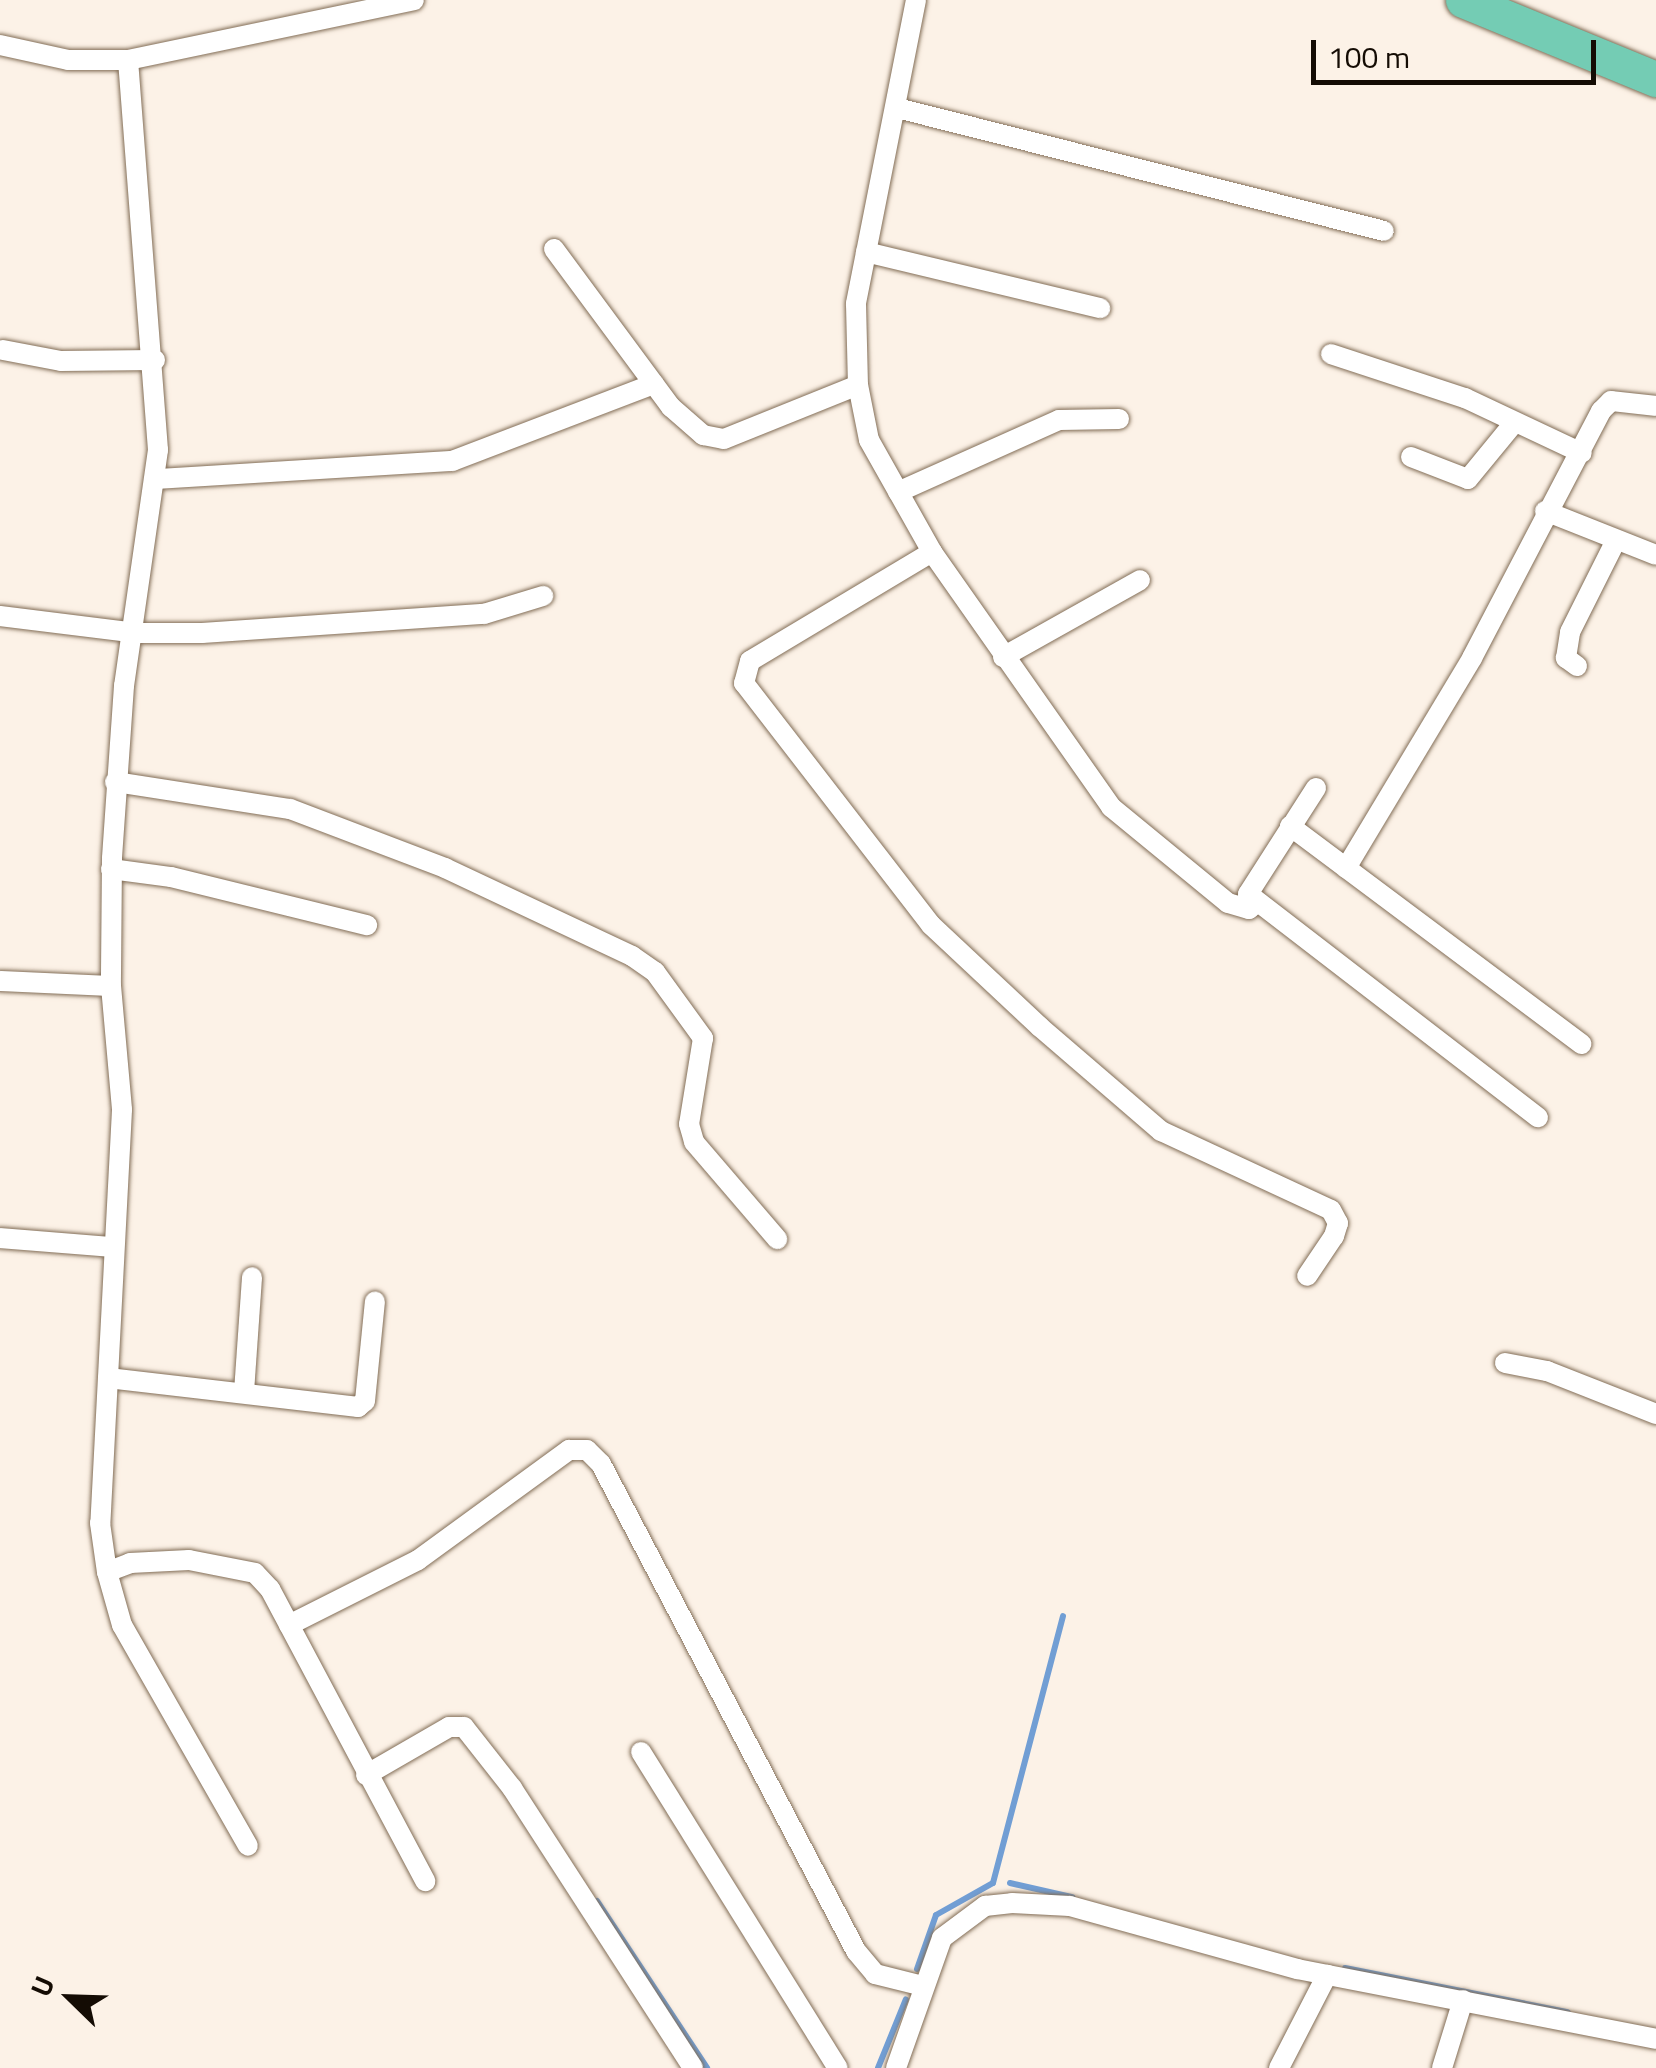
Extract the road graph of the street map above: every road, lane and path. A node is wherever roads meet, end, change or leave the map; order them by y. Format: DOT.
graph roads {
  1 [pos="414,0"];
  2 [pos="916,0"];
  3 [pos="1463,0"];
  4 [pos="0,46"];
  5 [pos="128,60"];
  6 [pos="1656,79"];
  7 [pos="897,108"];
  8 [pos="1384,231"];
  9 [pos="554,250"];
  10 [pos="866,252"];
  11 [pos="1100,308"];
  12 [pos="3,350"];
  13 [pos="1331,354"];
  14 [pos="155,360"];
  15 [pos="654,384"];
  16 [pos="858,385"];
  17 [pos="1656,406"];
  18 [pos="1119,418"];
  19 [pos="1514,423"];
  20 [pos="1582,453"];
  21 [pos="1411,456"];
  22 [pos="157,479"];
  23 [pos="898,492"];
  24 [pos="1545,511"];
  25 [pos="1616,540"];
  26 [pos="932,552"];
  27 [pos="1656,555"];
  28 [pos="1140,580"];
  29 [pos="542,596"];
  30 [pos="0,616"];
  31 [pos="136,633"];
  32 [pos="1003,657"];
  33 [pos="1577,666"];
  34 [pos="115,782"];
  35 [pos="1316,788"];
  36 [pos="1290,826"];
  37 [pos="1346,868"];
  38 [pos="111,869"];
  39 [pos="1256,904"];
  40 [pos="367,925"];
  41 [pos="0,980"];
  42 [pos="111,986"];
  43 [pos="1581,1044"];
  44 [pos="1538,1117"];
  45 [pos="0,1238"];
  46 [pos="777,1239"];
  47 [pos="114,1247"];
  48 [pos="1307,1276"];
  49 [pos="252,1277"];
  50 [pos="375,1302"];
  51 [pos="1505,1363"];
  52 [pos="108,1378"];
  53 [pos="244,1392"];
  54 [pos="1656,1414"];
  55 [pos="107,1572"];
  56 [pos="289,1625"];
  57 [pos="641,1752"];
  58 [pos="366,1775"];
  59 [pos="248,1846"];
  60 [pos="425,1881"];
  61 [pos="1327,1975"];
  62 [pos="922,1986"];
  63 [pos="1463,2000"];
  64 [pos="1656,2039"];
  65 [pos="694,2068"];
  66 [pos="838,2068"];
  67 [pos="896,2068"];
  68 [pos="1278,2068"];
  69 [pos="1442,2068"];
  1 -- 5 [label="street"];
  2 -- 7 [label="street"];
  3 -- 6 [label="highway"];
  4 -- 5 [label="street"];
  5 -- 14 [label="street"];
  7 -- 8 [label="street"];
  7 -- 10 [label="street"];
  9 -- 15 [label="street"];
  10 -- 11 [label="street"];
  10 -- 16 [label="street"];
  12 -- 14 [label="street"];
  13 -- 19 [label="street"];
  14 -- 22 [label="street"];
  15 -- 16 [label="street"];
  15 -- 22 [label="street"];
  16 -- 23 [label="street"];
  17 -- 20 [label="street"];
  18 -- 23 [label="street"];
  19 -- 20 [label="street"];
  19 -- 21 [label="street"];
  20 -- 24 [label="street"];
  22 -- 31 [label="street"];
  23 -- 26 [label="street"];
  24 -- 25 [label="street"];
  24 -- 37 [label="street"];
  25 -- 27 [label="street"];
  25 -- 33 [label="street"];
  26 -- 32 [label="street"];
  26 -- 48 [label="street"];
  28 -- 32 [label="street"];
  29 -- 31 [label="street"];
  30 -- 31 [label="street"];
  31 -- 34 [label="street"];
  32 -- 39 [label="street"];
  34 -- 38 [label="street"];
  34 -- 46 [label="street"];
  35 -- 36 [label="street"];
  36 -- 37 [label="street"];
  36 -- 39 [label="street"];
  37 -- 43 [label="street"];
  38 -- 40 [label="street"];
  38 -- 42 [label="street"];
  39 -- 44 [label="street"];
  41 -- 42 [label="street"];
  42 -- 47 [label="street"];
  45 -- 47 [label="street"];
  47 -- 52 [label="street"];
  49 -- 53 [label="street"];
  50 -- 53 [label="street"];
  51 -- 54 [label="street"];
  52 -- 53 [label="street"];
  52 -- 55 [label="street"];
  55 -- 56 [label="street"];
  55 -- 59 [label="street"];
  56 -- 58 [label="street"];
  56 -- 62 [label="street"];
  57 -- 66 [label="street"];
  58 -- 60 [label="street"];
  58 -- 65 [label="street"];
  61 -- 62 [label="street"];
  61 -- 63 [label="street"];
  61 -- 68 [label="street"];
  62 -- 67 [label="street"];
  63 -- 64 [label="street"];
  63 -- 69 [label="street"];
}
